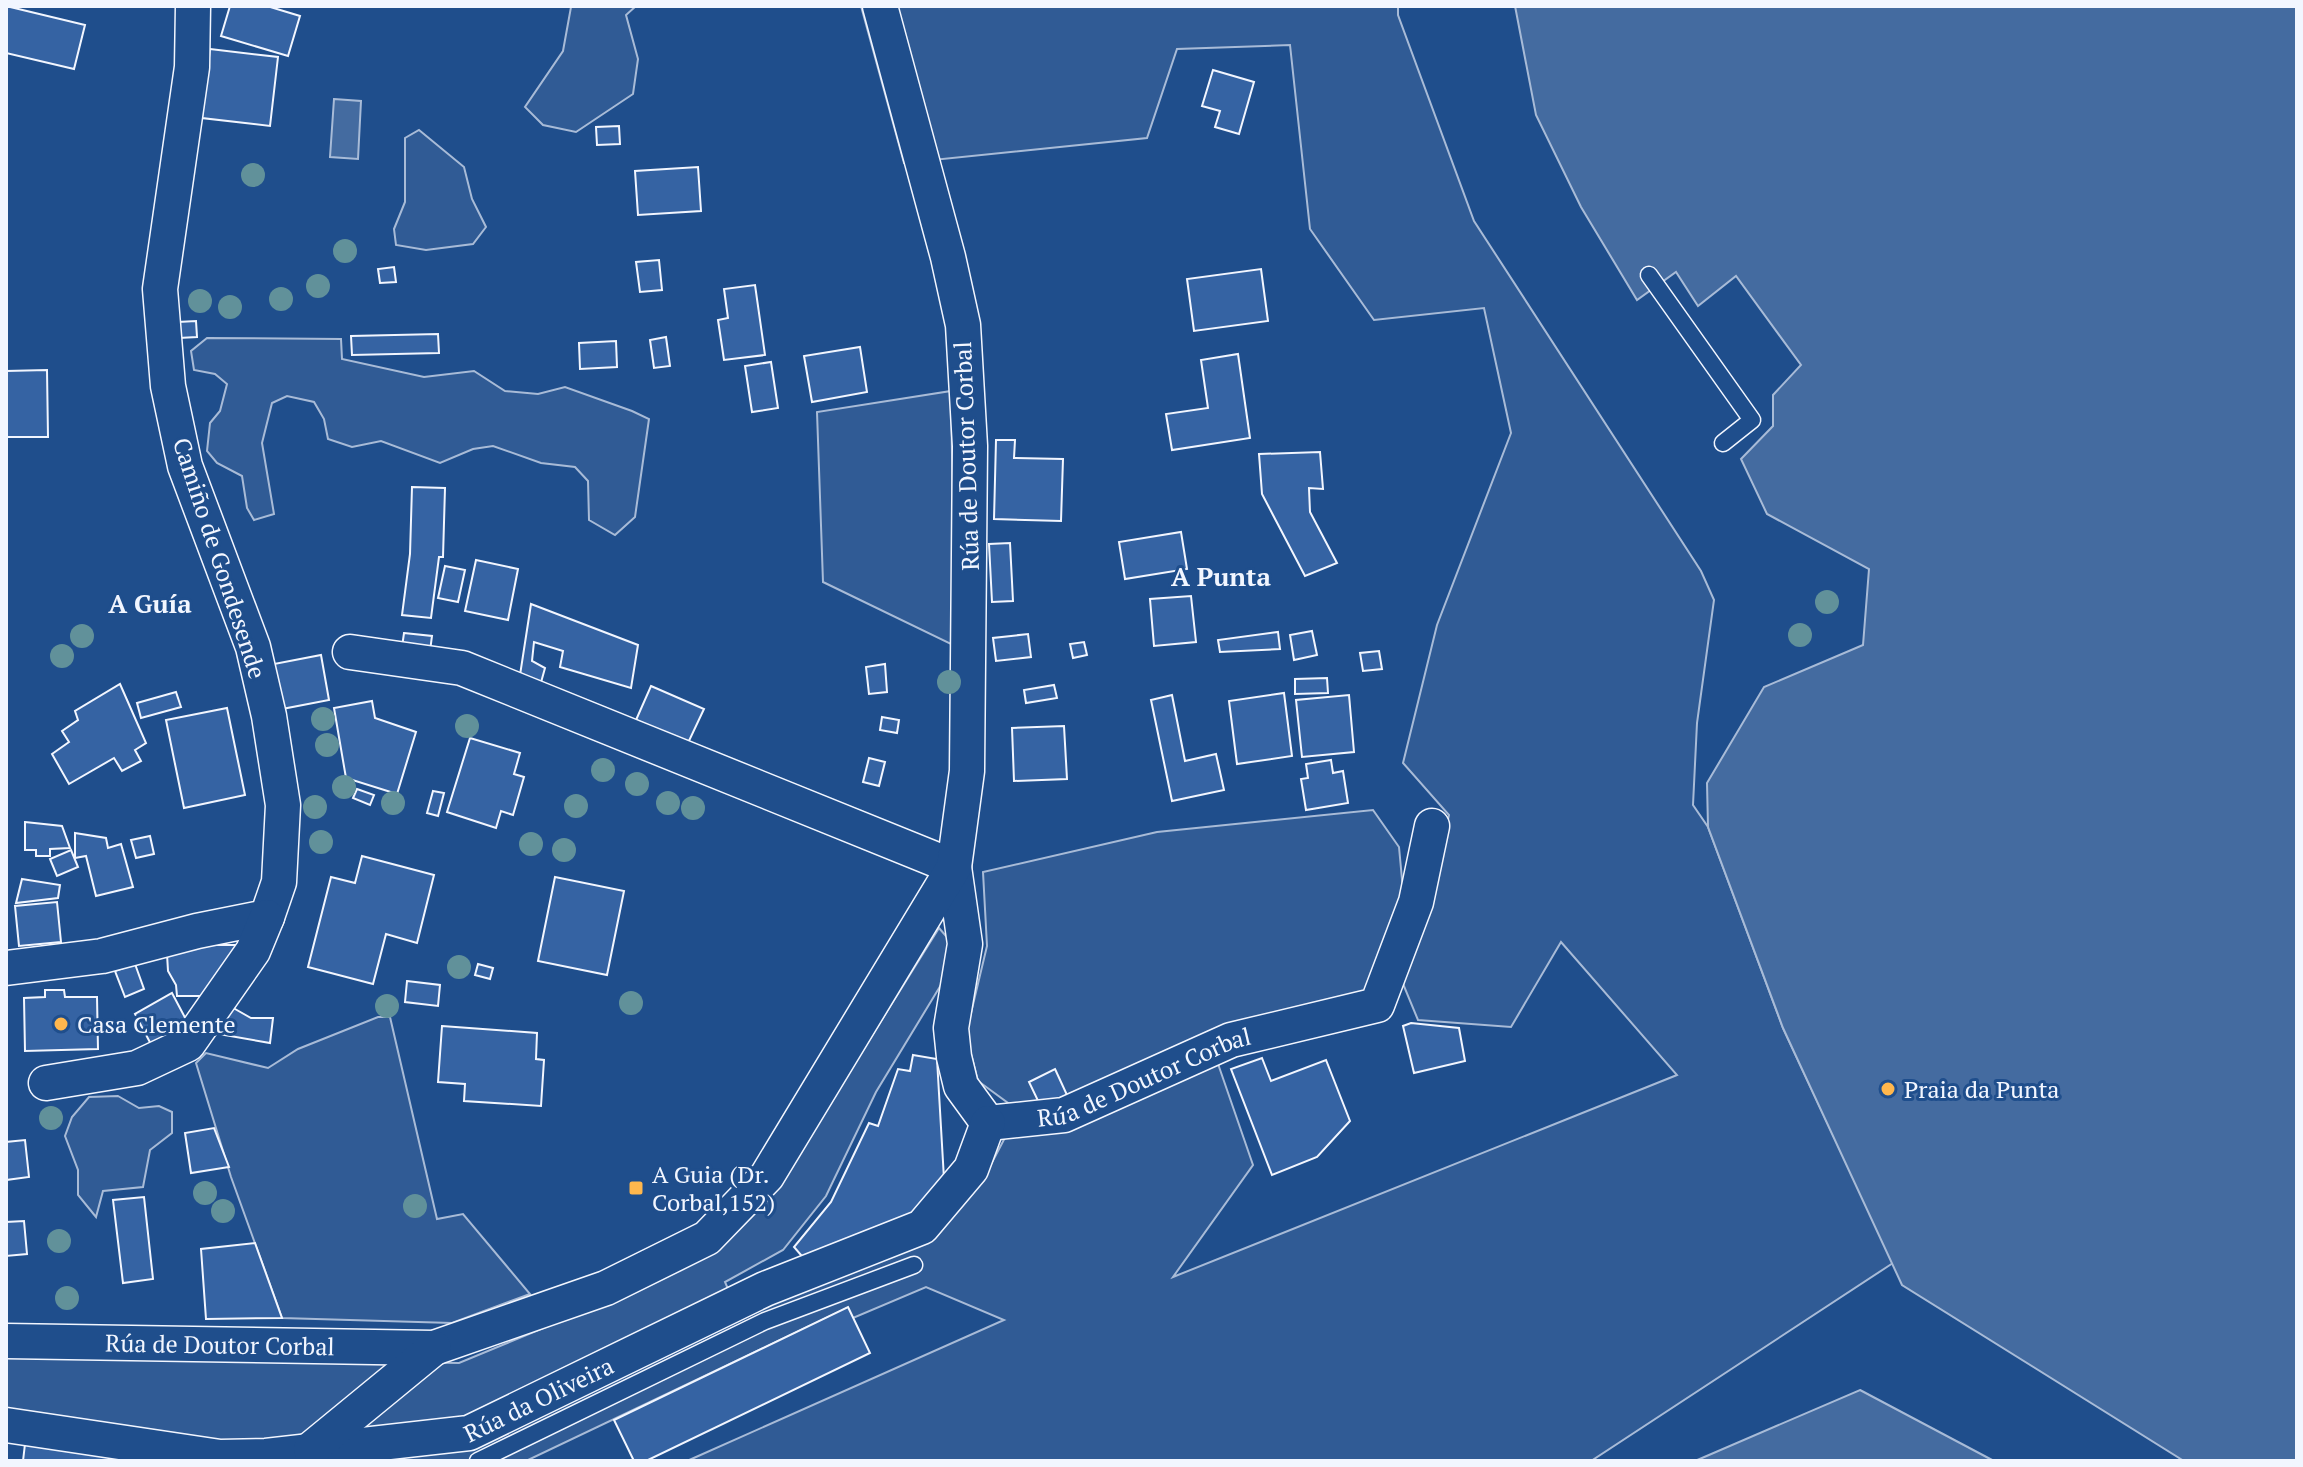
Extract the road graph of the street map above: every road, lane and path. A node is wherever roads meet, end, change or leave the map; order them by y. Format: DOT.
graph roads {
  1 [pos="193,6"];
  2 [pos="880,6"];
  3 [pos="1649,275"];
  4 [pos="1723,443"];
  5 [pos="350,652"];
  6 [pos="1432,826"];
  7 [pos="954,867"];
  8 [pos="267,917"];
  9 [pos="6,968"];
  10 [pos="46,1083"];
  11 [pos="988,1123"];
  12 [pos="914,1265"];
  13 [pos="6,1341"];
  14 [pos="434,1348"];
  15 [pos="6,1425"];
  16 [pos="306,1455"];
  17 [pos="263,1459"];
  18 [pos="478,1461"];
  1 -- 8 [label="street, Camiño de Gondesende"];
  2 -- 7 [label="street, Rúa de Doutor Corbal"];
  3 -- 4 [label="lane"];
  5 -- 7 [label="street"];
  6 -- 11 [label="street, Rúa de Doutor Corbal"];
  7 -- 11 [label="street, Rúa de Doutor Corbal"];
  7 -- 14 [label="street, Rúa de Doutor Corbal"];
  8 -- 9 [label="street"];
  8 -- 10 [label="street, Camiño de Gondesende"];
  11 -- 16 [label="street, Rúa da Oliveira"];
  12 -- 18 [label="lane"];
  13 -- 14 [label="street, Rúa de Doutor Corbal"];
  14 -- 16 [label="street, Rúa de Doutor Corbal"];
  15 -- 17 [label="street, Rúa da Oliveira"];
  16 -- 17 [label="street, Rúa da Oliveira"];
}
